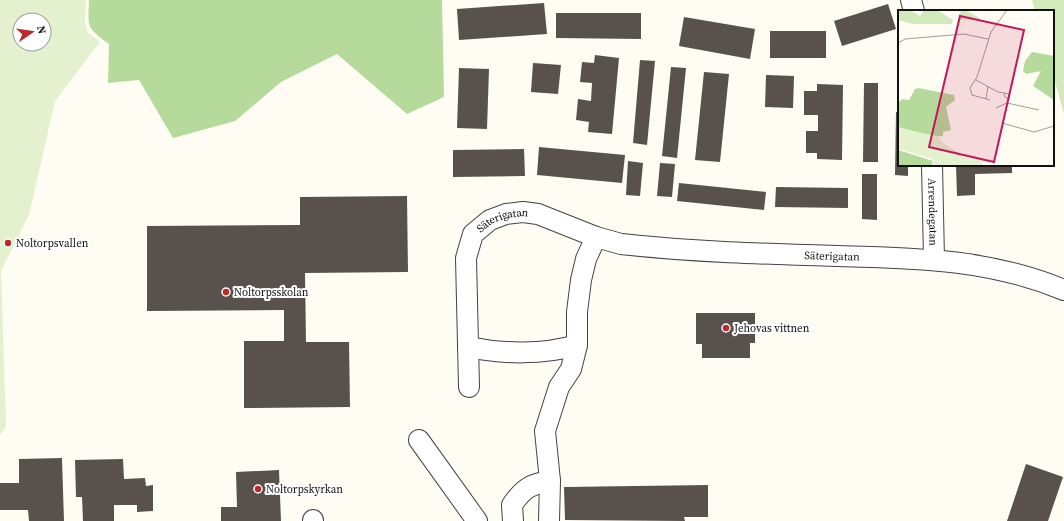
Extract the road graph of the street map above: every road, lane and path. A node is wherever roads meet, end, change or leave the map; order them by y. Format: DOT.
graph roads {
  1 [pos="911,0"];
  2 [pos="914,10"];
  3 [pos="932,166"];
  4 [pos="596,237"];
  5 [pos="934,259"];
  6 [pos="1064,290"];
  7 [pos="577,345"];
  8 [pos="468,347"];
  9 [pos="468,387"];
  10 [pos="419,440"];
  11 [pos="550,481"];
  12 [pos="477,521"];
  13 [pos="513,521"];
  14 [pos="549,521"];
  1 -- 2 [label="street"];
  3 -- 5 [label="street, Arrendegatan"];
  4 -- 5 [label="street, Säterigatan"];
  4 -- 7 [label="street"];
  4 -- 8 [label="street, Säterigatan"];
  5 -- 6 [label="street, Säterigatan"];
  7 -- 8 [label="street"];
  7 -- 11 [label="street"];
  8 -- 9 [label="street, Säterigatan"];
  10 -- 12 [label="street"];
  11 -- 13 [label="street"];
  11 -- 14 [label="street"];
}
